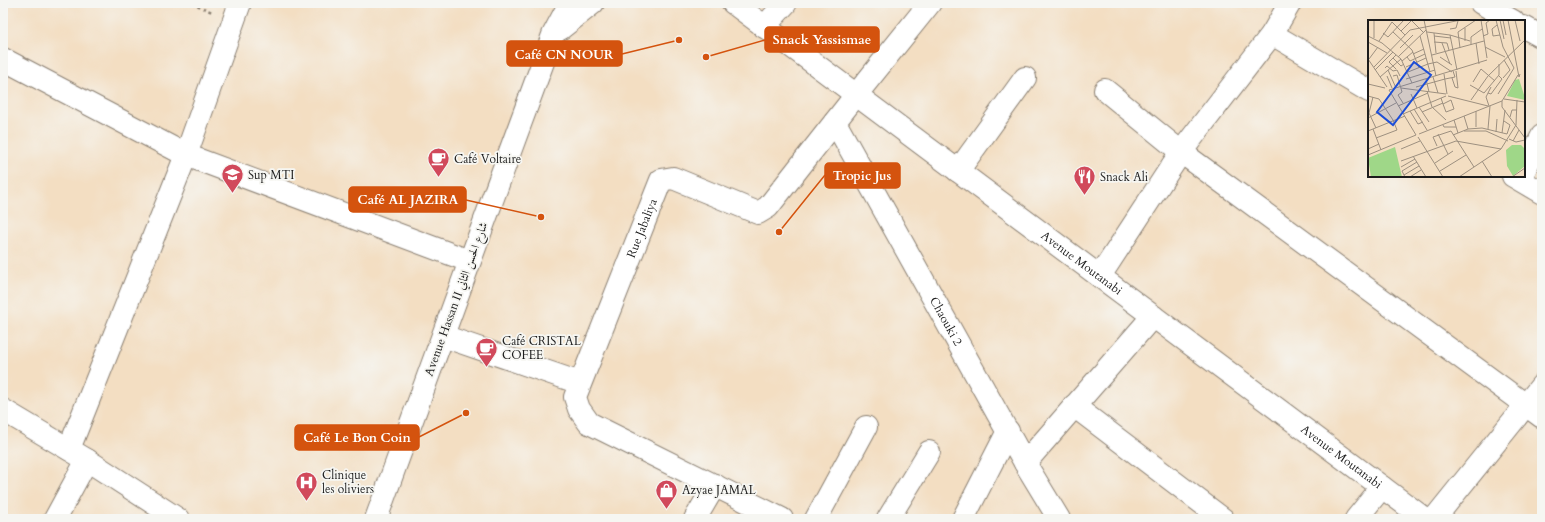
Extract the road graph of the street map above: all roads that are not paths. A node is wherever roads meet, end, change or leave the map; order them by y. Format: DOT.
graph roads {
  1 [pos="240,3"];
  2 [pos="557,3"];
  3 [pos="570,3"];
  4 [pos="593,3"];
  5 [pos="786,3"];
  6 [pos="930,3"];
  7 [pos="1290,3"];
  8 [pos="1481,3"];
  9 [pos="735,4"];
  10 [pos="1511,20"];
  11 [pos="764,27"];
  12 [pos="1525,28"];
  13 [pos="1272,34"];
  14 [pos="553,35"];
  15 [pos="1542,37"];
  16 [pos="3,59"];
  17 [pos="1025,78"];
  18 [pos="1105,90"];
  19 [pos="1368,90"];
  20 [pos="856,95"];
  21 [pos="835,122"];
  22 [pos="1542,136"];
  23 [pos="1181,152"];
  24 [pos="186,154"];
  25 [pos="1525,166"];
  26 [pos="958,171"];
  27 [pos="1520,177"];
  28 [pos="1542,193"];
  29 [pos="469,261"];
  30 [pos="1100,276"];
  31 [pos="1153,316"];
  32 [pos="443,336"];
  33 [pos="580,384"];
  34 [pos="1542,384"];
  35 [pos="1074,406"];
  36 [pos="3,410"];
  37 [pos="1534,411"];
  38 [pos="866,426"];
  39 [pos="1008,432"];
  40 [pos="69,449"];
  41 [pos="929,452"];
  42 [pos="87,460"];
  43 [pos="1025,463"];
  44 [pos="715,485"];
  45 [pos="1382,487"];
  46 [pos="55,519"];
  47 [pos="178,519"];
  48 [pos="376,519"];
  49 [pos="695,519"];
  50 [pos="782,519"];
  51 [pos="816,519"];
  52 [pos="888,519"];
  53 [pos="963,519"];
  54 [pos="1059,519"];
  55 [pos="1223,519"];
  56 [pos="1356,519"];
  57 [pos="1425,519"];
  58 [pos="1434,519"];
  1 -- 24 [label="street"];
  2 -- 14 [label="street"];
  3 -- 14 [label="street"];
  4 -- 14 [label="street"];
  5 -- 11 [label="street"];
  6 -- 20 [label="street"];
  7 -- 13 [label="street"];
  8 -- 10 [label="street"];
  9 -- 11 [label="street, Avenue Moutanabi"];
  11 -- 20 [label="street, Avenue Moutanabi"];
  12 -- 15 [label="street"];
  13 -- 19 [label="street"];
  13 -- 23 [label="street"];
  14 -- 29 [label="street, Avenue Hassan II شارع الحسن الثاني"];
  16 -- 24 [label="street"];
  17 -- 26 [label="street"];
  18 -- 23 [label="street"];
  20 -- 21 [label="street"];
  20 -- 26 [label="street, Avenue Moutanabi"];
  21 -- 33 [label="street, Rue Jabaliya"];
  21 -- 39 [label="street, Chaouki 2"];
  22 -- 25 [label="street"];
  23 -- 30 [label="street"];
  23 -- 37 [label="street"];
  24 -- 29 [label="street"];
  24 -- 40 [label="street"];
  26 -- 30 [label="street, Avenue Moutanabi"];
  27 -- 28 [label="street"];
  29 -- 32 [label="street, Avenue Hassan II شارع الحسن الثاني"];
  30 -- 31 [label="street, Avenue Moutanabi"];
  31 -- 35 [label="street"];
  31 -- 45 [label="street, Avenue Moutanabi"];
  32 -- 33 [label="street"];
  32 -- 48 [label="street, Avenue Hassan II شارع الحسن الثاني"];
  33 -- 44 [label="street, Rue Jabaliya"];
  34 -- 37 [label="street"];
  35 -- 43 [label="street"];
  35 -- 55 [label="street"];
  36 -- 40 [label="street"];
  37 -- 58 [label="street"];
  38 -- 51 [label="street"];
  39 -- 43 [label="street, Chaouki 2"];
  39 -- 53 [label="street"];
  40 -- 42 [label="street"];
  41 -- 52 [label="street"];
  42 -- 46 [label="street"];
  42 -- 47 [label="street"];
  43 -- 54 [label="street, Chaouki 2"];
  44 -- 49 [label="street"];
  44 -- 50 [label="street, Rue Jabaliya"];
  45 -- 56 [label="street"];
  45 -- 57 [label="street, Avenue Moutanabi"];
}
